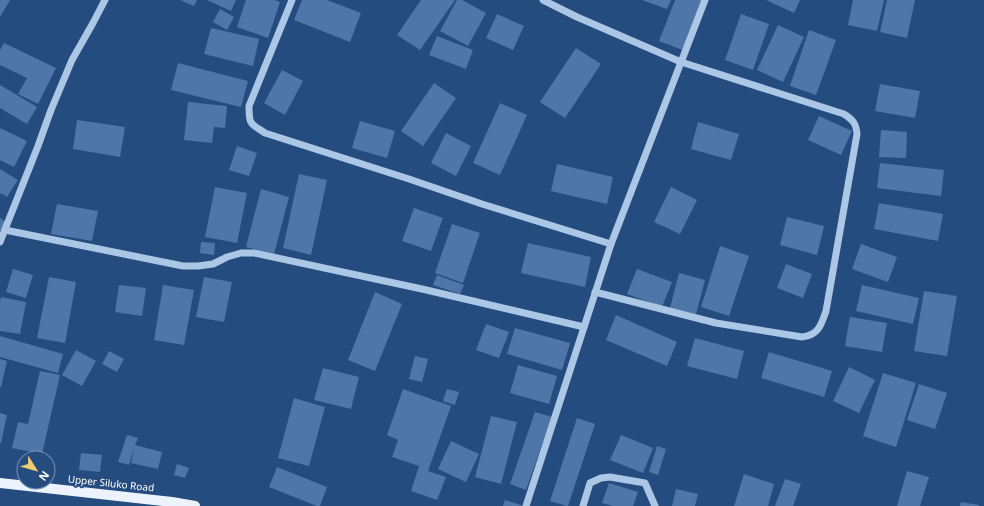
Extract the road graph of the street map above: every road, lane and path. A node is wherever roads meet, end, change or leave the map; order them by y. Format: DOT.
graph roads {
  1 [pos="104,0"];
  2 [pos="292,0"];
  3 [pos="543,0"];
  4 [pos="705,0"];
  5 [pos="681,62"];
  6 [pos="5,230"];
  7 [pos="0,242"];
  8 [pos="610,244"];
  9 [pos="595,292"];
  10 [pos="584,327"];
  11 [pos="0,483"];
  12 [pos="172,504"];
  13 [pos="195,506"];
  14 [pos="526,506"];
  15 [pos="583,506"];
  16 [pos="655,506"];
  1 -- 6 [label="street"];
  2 -- 8 [label="street"];
  3 -- 5 [label="street"];
  4 -- 5 [label="street"];
  5 -- 8 [label="street"];
  5 -- 9 [label="street"];
  6 -- 7 [label="street"];
  6 -- 10 [label="street"];
  8 -- 9 [label="street"];
  9 -- 10 [label="street"];
  10 -- 14 [label="street"];
  11 -- 12 [label="main road, Upper Siluko Road"];
  12 -- 13 [label="main road, Upper Siluko Road"];
  15 -- 16 [label="street"];
}
